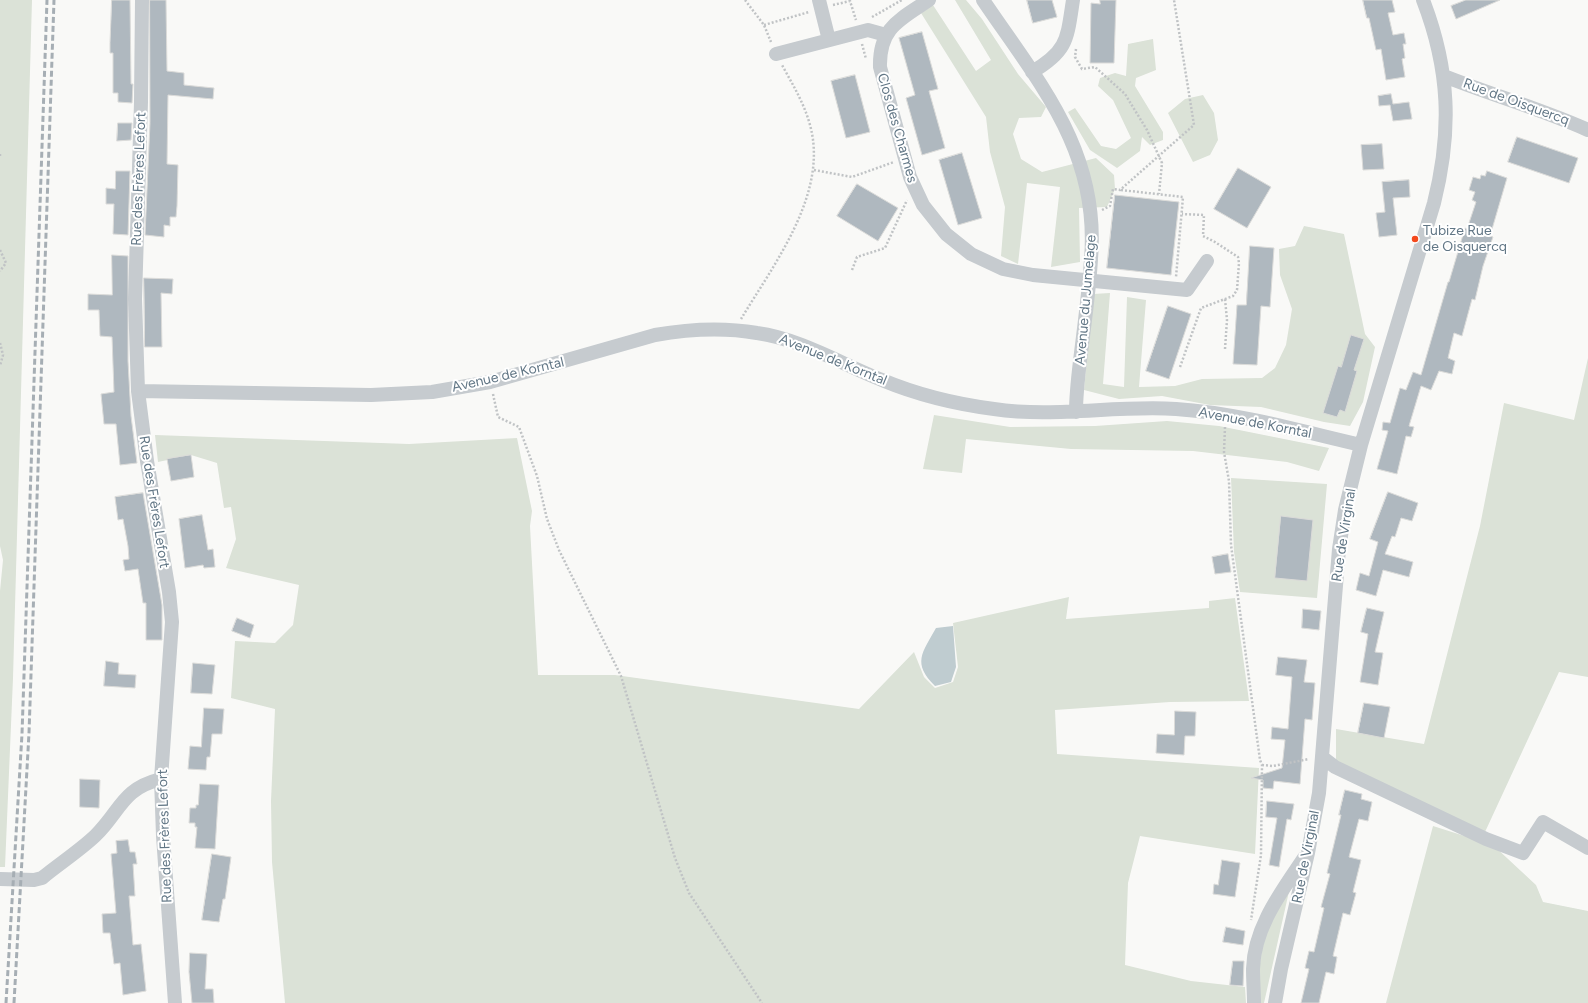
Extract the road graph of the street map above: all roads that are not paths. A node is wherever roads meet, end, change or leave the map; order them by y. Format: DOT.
graph roads {
  1 [pos="142,0"];
  2 [pos="929,0"];
  3 [pos="983,0"];
  4 [pos="1073,0"];
  5 [pos="1423,0"];
  6 [pos="824,3"];
  7 [pos="886,35"];
  8 [pos="829,40"];
  9 [pos="776,54"];
  10 [pos="1032,72"];
  11 [pos="1444,76"];
  12 [pos="1588,130"];
  13 [pos="1206,261"];
  14 [pos="1089,281"];
  15 [pos="138,391"];
  16 [pos="1076,412"];
  17 [pos="1361,445"];
  18 [pos="1322,757"];
  19 [pos="160,779"];
  20 [pos="1588,848"];
  21 [pos="1308,853"];
  22 [pos="0,879"];
  23 [pos="175,1003"];
  24 [pos="1254,1003"];
  25 [pos="1275,1003"];
  1 -- 15 [label="street, Rue des Frères Lefort"];
  2 -- 7 [label="street, Clos des Charmes"];
  3 -- 10 [label="street, Avenue du Jumelage"];
  4 -- 10 [label="street"];
  5 -- 11 [label="street, Rue de Virginal"];
  6 -- 8 [label="street"];
  7 -- 8 [label="street"];
  7 -- 14 [label="street, Clos des Charmes"];
  8 -- 9 [label="street"];
  10 -- 14 [label="street, Avenue du Jumelage"];
  11 -- 12 [label="street, Rue de Oisquercq"];
  11 -- 17 [label="street, Rue de Virginal"];
  13 -- 14 [label="street, Clos des Charmes"];
  14 -- 16 [label="street, Avenue du Jumelage"];
  15 -- 16 [label="street, Avenue de Korntal"];
  15 -- 19 [label="street, Rue des Frères Lefort"];
  16 -- 17 [label="street, Avenue de Korntal"];
  17 -- 18 [label="street, Rue de Virginal"];
  18 -- 20 [label="street"];
  18 -- 21 [label="street, Rue de Virginal"];
  19 -- 22 [label="street"];
  19 -- 23 [label="street, Rue des Frères Lefort"];
  21 -- 24 [label="street"];
  21 -- 25 [label="street, Rue de Virginal"];
}
